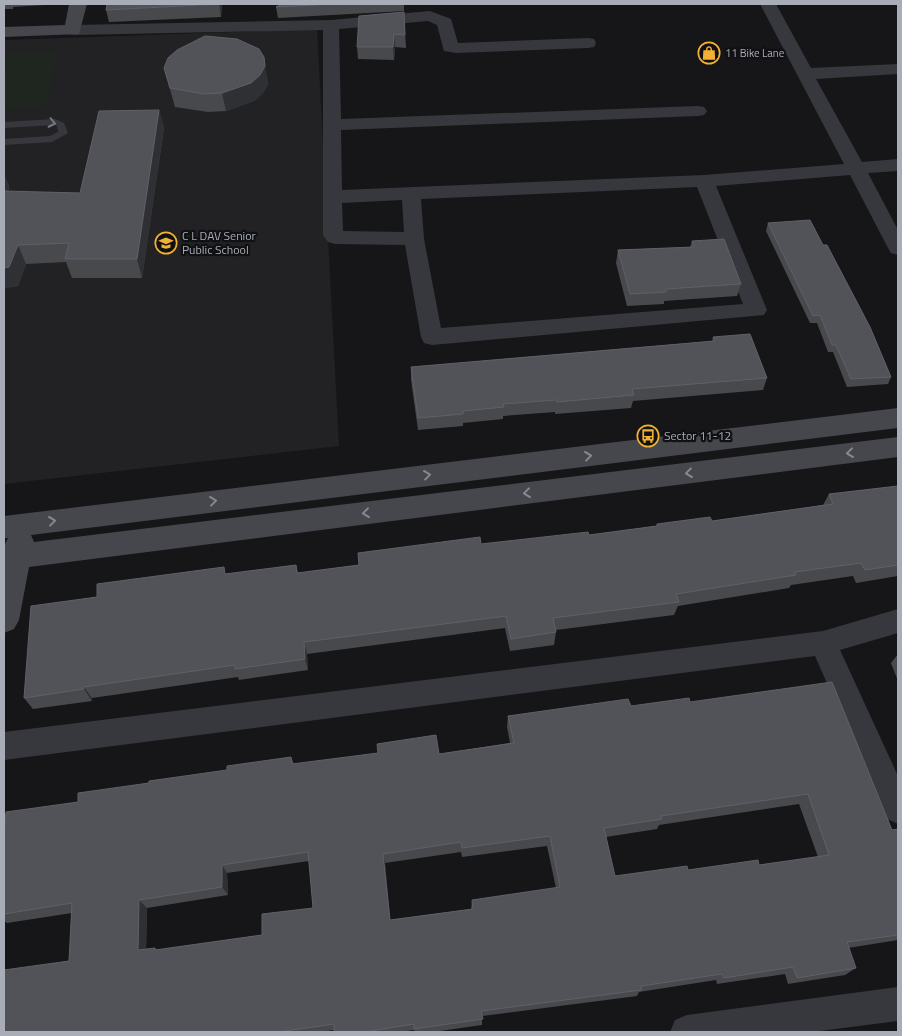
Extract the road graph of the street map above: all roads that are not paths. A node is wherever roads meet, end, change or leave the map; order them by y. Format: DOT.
graph roads {
  1 [pos="78,4"];
  2 [pos="768,4"];
  3 [pos="428,10"];
  4 [pos="331,25"];
  5 [pos="73,30"];
  6 [pos="4,32"];
  7 [pos="588,43"];
  8 [pos="898,69"];
  9 [pos="806,74"];
  10 [pos="698,111"];
  11 [pos="4,124"];
  12 [pos="332,125"];
  13 [pos="4,142"];
  14 [pos="898,165"];
  15 [pos="855,170"];
  16 [pos="704,181"];
  17 [pos="411,193"];
  18 [pos="333,196"];
  19 [pos="414,239"];
  20 [pos="898,248"];
  21 [pos="898,418"];
  22 [pos="898,447"];
  23 [pos="13,525"];
  24 [pos="11,558"];
  25 [pos="4,620"];
  26 [pos="898,621"];
  27 [pos="823,643"];
  28 [pos="4,746"];
  29 [pos="898,809"];
  30 [pos="898,1004"];
  31 [pos="687,1032"];
  1 -- 5 [label="street"];
  2 -- 9 [label="street"];
  3 -- 4 [label="street"];
  3 -- 7 [label="street"];
  4 -- 5 [label="street"];
  4 -- 12 [label="street"];
  5 -- 6 [label="street"];
  8 -- 9 [label="street"];
  9 -- 15 [label="street"];
  10 -- 12 [label="street"];
  11 -- 13 [label="lane, one-way"];
  12 -- 18 [label="street"];
  14 -- 15 [label="street"];
  15 -- 16 [label="street"];
  15 -- 20 [label="street"];
  16 -- 17 [label="street"];
  16 -- 19 [label="street"];
  17 -- 18 [label="street"];
  17 -- 19 [label="street"];
  18 -- 19 [label="street"];
  23 -- 21 [label="street, one-way"];
  22 -- 24 [label="street, one-way"];
  23 -- 24 [label="street"];
  24 -- 25 [label="street"];
  26 -- 27 [label="street"];
  27 -- 28 [label="street"];
  27 -- 29 [label="street"];
  30 -- 31 [label="street"];
}
